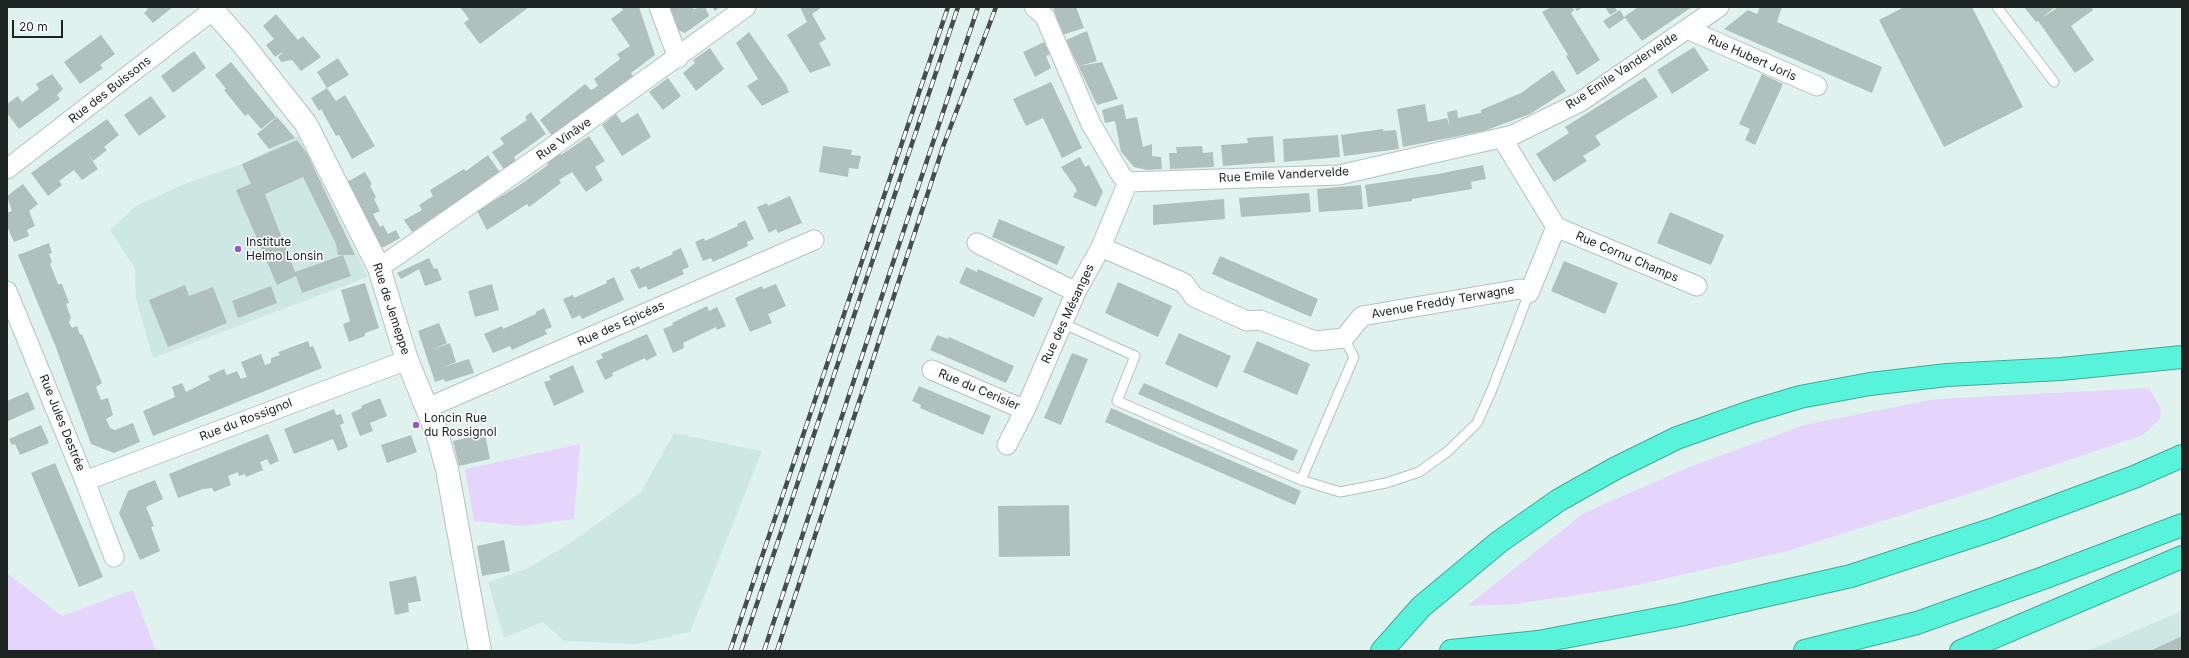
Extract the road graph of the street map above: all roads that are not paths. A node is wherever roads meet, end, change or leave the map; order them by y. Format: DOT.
graph roads {
  1 [pos="659,7"];
  2 [pos="746,7"];
  3 [pos="1034,7"];
  4 [pos="1719,7"];
  5 [pos="1997,7"];
  6 [pos="213,8"];
  7 [pos="1687,29"];
  8 [pos="678,58"];
  9 [pos="2054,82"];
  10 [pos="1817,86"];
  11 [pos="1502,138"];
  12 [pos="7,169"];
  13 [pos="1128,182"];
  14 [pos="1556,227"];
  15 [pos="814,240"];
  16 [pos="977,243"];
  17 [pos="1101,247"];
  18 [pos="379,268"];
  19 [pos="1697,286"];
  20 [pos="7,291"];
  21 [pos="1076,292"];
  22 [pos="1529,293"];
  23 [pos="1062,323"];
  24 [pos="1344,338"];
  25 [pos="2182,357"];
  26 [pos="407,360"];
  27 [pos="932,370"];
  28 [pos="427,408"];
  29 [pos="1025,410"];
  30 [pos="1008,445"];
  31 [pos="2182,456"];
  32 [pos="1301,480"];
  33 [pos="86,481"];
  34 [pos="2182,525"];
  35 [pos="114,557"];
  36 [pos="2182,557"];
  37 [pos="1461,650"];
  38 [pos="480,651"];
  39 [pos="1382,651"];
  40 [pos="1805,651"];
  41 [pos="1960,651"];
  1 -- 8 [label="street"];
  2 -- 8 [label="street, Rue Vinâve"];
  3 -- 13 [label="street"];
  4 -- 7 [label="street, Rue Emile Vandervelde"];
  5 -- 9 [label="lane"];
  6 -- 12 [label="street, Rue des Buissons"];
  6 -- 18 [label="street, Rue de Jemeppe"];
  7 -- 10 [label="street, Rue Hubert Joris"];
  7 -- 11 [label="street, Rue Emile Vandervelde"];
  8 -- 18 [label="street, Rue Vinâve"];
  11 -- 13 [label="street, Rue Emile Vandervelde"];
  11 -- 14 [label="street"];
  13 -- 17 [label="street, Rue des Mésanges"];
  14 -- 19 [label="street, Rue Cornu Champs"];
  14 -- 22 [label="street"];
  15 -- 28 [label="street, Rue des Epicéas"];
  16 -- 21 [label="street"];
  17 -- 21 [label="street, Rue des Mésanges"];
  17 -- 24 [label="street"];
  18 -- 26 [label="street, Rue de Jemeppe"];
  20 -- 33 [label="street, Rue Jules Destrée"];
  21 -- 23 [label="street, Rue des Mésanges"];
  22 -- 24 [label="street, Avenue Freddy Terwagne"];
  22 -- 32 [label="lane"];
  23 -- 29 [label="street, Rue des Mésanges"];
  23 -- 32 [label="lane"];
  24 -- 32 [label="lane"];
  25 -- 39 [label="highway"];
  26 -- 28 [label="street, Rue de Jemeppe"];
  26 -- 33 [label="street, Rue du Rossignol"];
  27 -- 29 [label="street, Rue du Cerisier"];
  28 -- 38 [label="street, Rue de Jemeppe"];
  29 -- 30 [label="street, Rue des Mésanges"];
  31 -- 37 [label="highway"];
  33 -- 35 [label="street, Rue Jules Destrée"];
  34 -- 40 [label="highway"];
  36 -- 41 [label="highway"];
}
